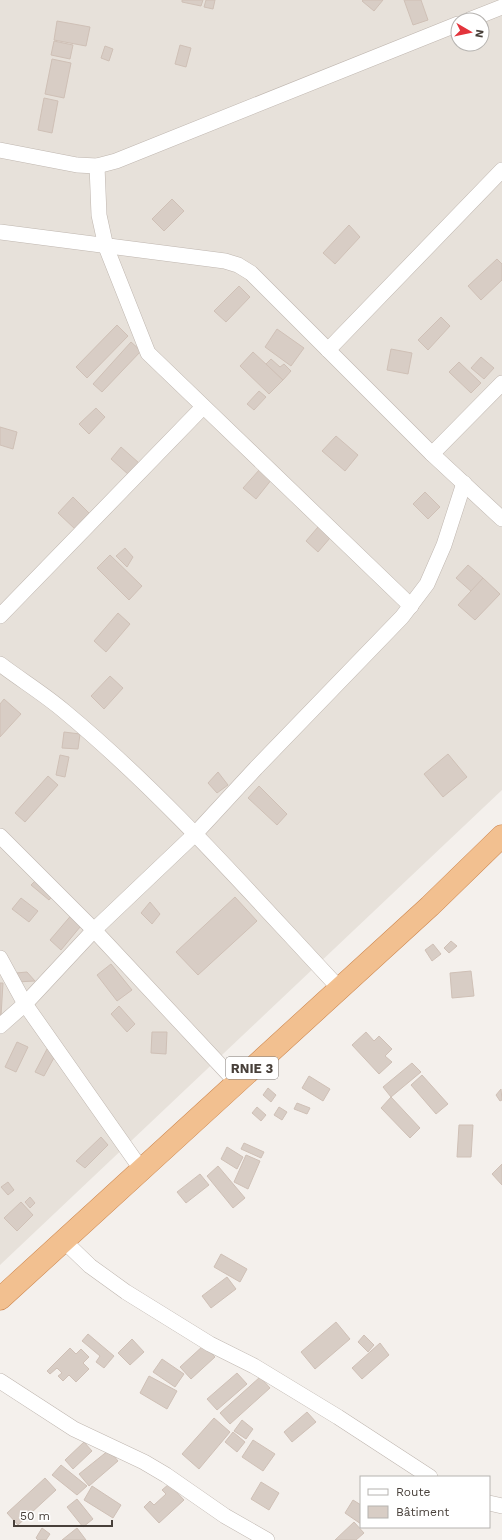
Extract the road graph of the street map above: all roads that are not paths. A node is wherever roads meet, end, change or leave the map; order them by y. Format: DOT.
graph roads {
  1 [pos="502,7"];
  2 [pos="489,12"];
  3 [pos="450,27"];
  4 [pos="0,150"];
  5 [pos="96,166"];
  6 [pos="502,170"];
  7 [pos="0,232"];
  8 [pos="106,247"];
  9 [pos="328,350"];
  10 [pos="502,383"];
  11 [pos="203,407"];
  12 [pos="432,454"];
  13 [pos="464,483"];
  14 [pos="502,518"];
  15 [pos="411,606"];
  16 [pos="0,616"];
  17 [pos="0,664"];
  18 [pos="195,834"];
  19 [pos="0,836"];
  20 [pos="502,836"];
  21 [pos="94,930"];
  22 [pos="0,958"];
  23 [pos="339,988"];
  24 [pos="24,1004"];
  25 [pos="0,1026"];
  26 [pos="236,1082"];
  27 [pos="141,1169"];
  28 [pos="63,1240"];
  29 [pos="0,1299"];
  30 [pos="0,1381"];
  31 [pos="428,1476"];
  32 [pos="490,1503"];
  33 [pos="502,1506"];
  34 [pos="267,1540"];
  1 -- 2 [label="street"];
  3 -- 5 [label="street"];
  4 -- 5 [label="street"];
  5 -- 8 [label="street"];
  6 -- 9 [label="street"];
  7 -- 8 [label="street"];
  8 -- 9 [label="street"];
  8 -- 11 [label="street"];
  9 -- 12 [label="street"];
  10 -- 12 [label="street"];
  11 -- 15 [label="street"];
  11 -- 16 [label="street"];
  12 -- 13 [label="street"];
  13 -- 14 [label="street"];
  13 -- 15 [label="street"];
  15 -- 18 [label="street"];
  17 -- 18 [label="street"];
  18 -- 21 [label="street"];
  18 -- 23 [label="street"];
  19 -- 21 [label="street"];
  20 -- 23 [label="highway, RNIE 3"];
  21 -- 24 [label="street"];
  21 -- 26 [label="street"];
  22 -- 24 [label="street"];
  23 -- 26 [label="highway, RNIE 3"];
  24 -- 25 [label="street"];
  24 -- 27 [label="street"];
  26 -- 27 [label="highway, RNIE 3"];
  27 -- 28 [label="highway, RNIE 3"];
  28 -- 29 [label="highway, RNIE 3"];
  28 -- 31 [label="street"];
  30 -- 34 [label="street"];
  32 -- 33 [label="street"];
}
